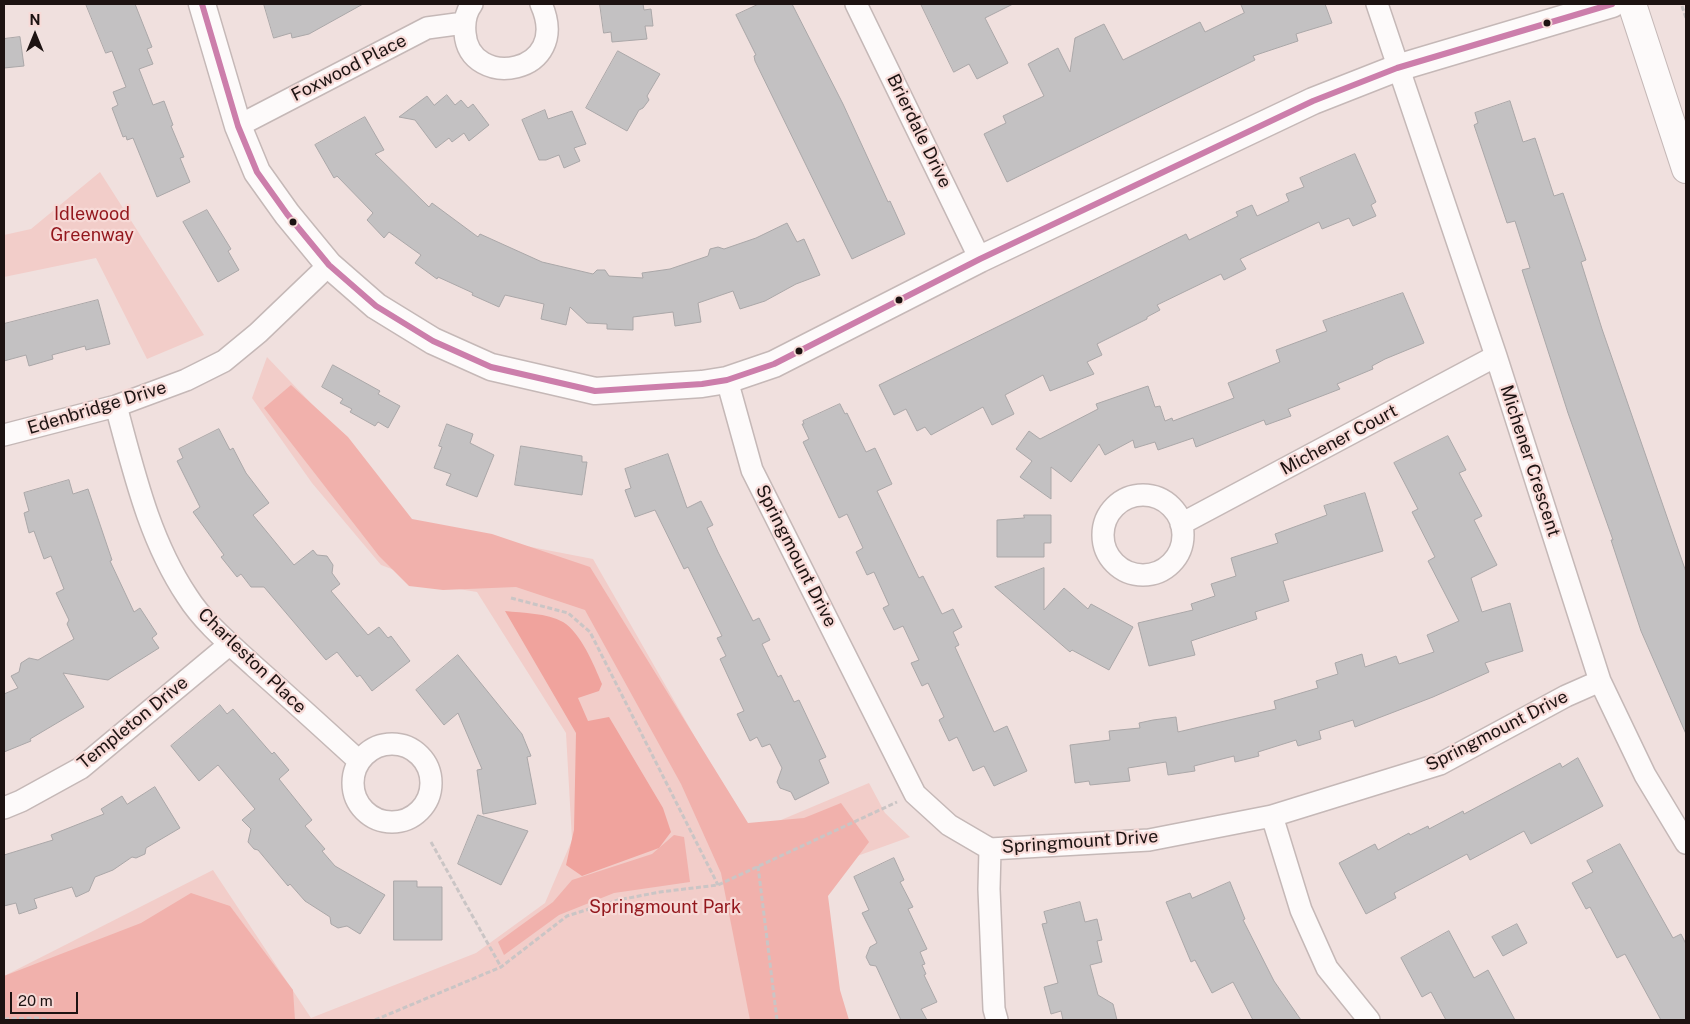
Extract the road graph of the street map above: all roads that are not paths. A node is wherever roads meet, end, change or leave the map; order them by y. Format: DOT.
graph roads {
  1 [pos="202,4"];
  2 [pos="542,4"];
  3 [pos="856,4"];
  4 [pos="1377,4"];
  5 [pos="1612,4"];
  6 [pos="1632,4"];
  7 [pos="468,13"];
  8 [pos="1398,68"];
  9 [pos="238,126"];
  10 [pos="1686,169"];
  11 [pos="980,259"];
  12 [pos="329,265"];
  13 [pos="1496,356"];
  14 [pos="727,380"];
  15 [pos="116,406"];
  16 [pos="4,435"];
  17 [pos="1181,524"];
  18 [pos="230,644"];
  19 [pos="1600,681"];
  20 [pos="359,761"];
  21 [pos="4,808"];
  22 [pos="1272,816"];
  23 [pos="1686,843"];
  24 [pos="990,849"];
  25 [pos="997,1020"];
  26 [pos="1369,1020"];
  1 -- 9 [label="street"];
  2 -- 7 [label="street, Foxwood Place"];
  3 -- 11 [label="street, Brierdale Drive"];
  4 -- 8 [label="street, Michener Crescent"];
  5 -- 8 [label="street"];
  6 -- 10 [label="main road"];
  7 -- 9 [label="street, Foxwood Place"];
  8 -- 11 [label="street"];
  8 -- 13 [label="street, Michener Crescent"];
  9 -- 12 [label="street"];
  11 -- 14 [label="street"];
  12 -- 14 [label="street"];
  12 -- 15 [label="street, Edenbridge Drive"];
  13 -- 17 [label="street, Michener Court"];
  13 -- 19 [label="street, Michener Crescent"];
  14 -- 24 [label="street, Springmount Drive"];
  15 -- 16 [label="street, Edenbridge Drive"];
  15 -- 18 [label="street, Charleston Place"];
  18 -- 20 [label="street, Charleston Place"];
  18 -- 21 [label="street, Templeton Drive"];
  19 -- 22 [label="street, Springmount Drive"];
  19 -- 23 [label="street, Michener Crescent"];
  22 -- 24 [label="street, Springmount Drive"];
  22 -- 26 [label="street"];
  24 -- 25 [label="street"];
}
